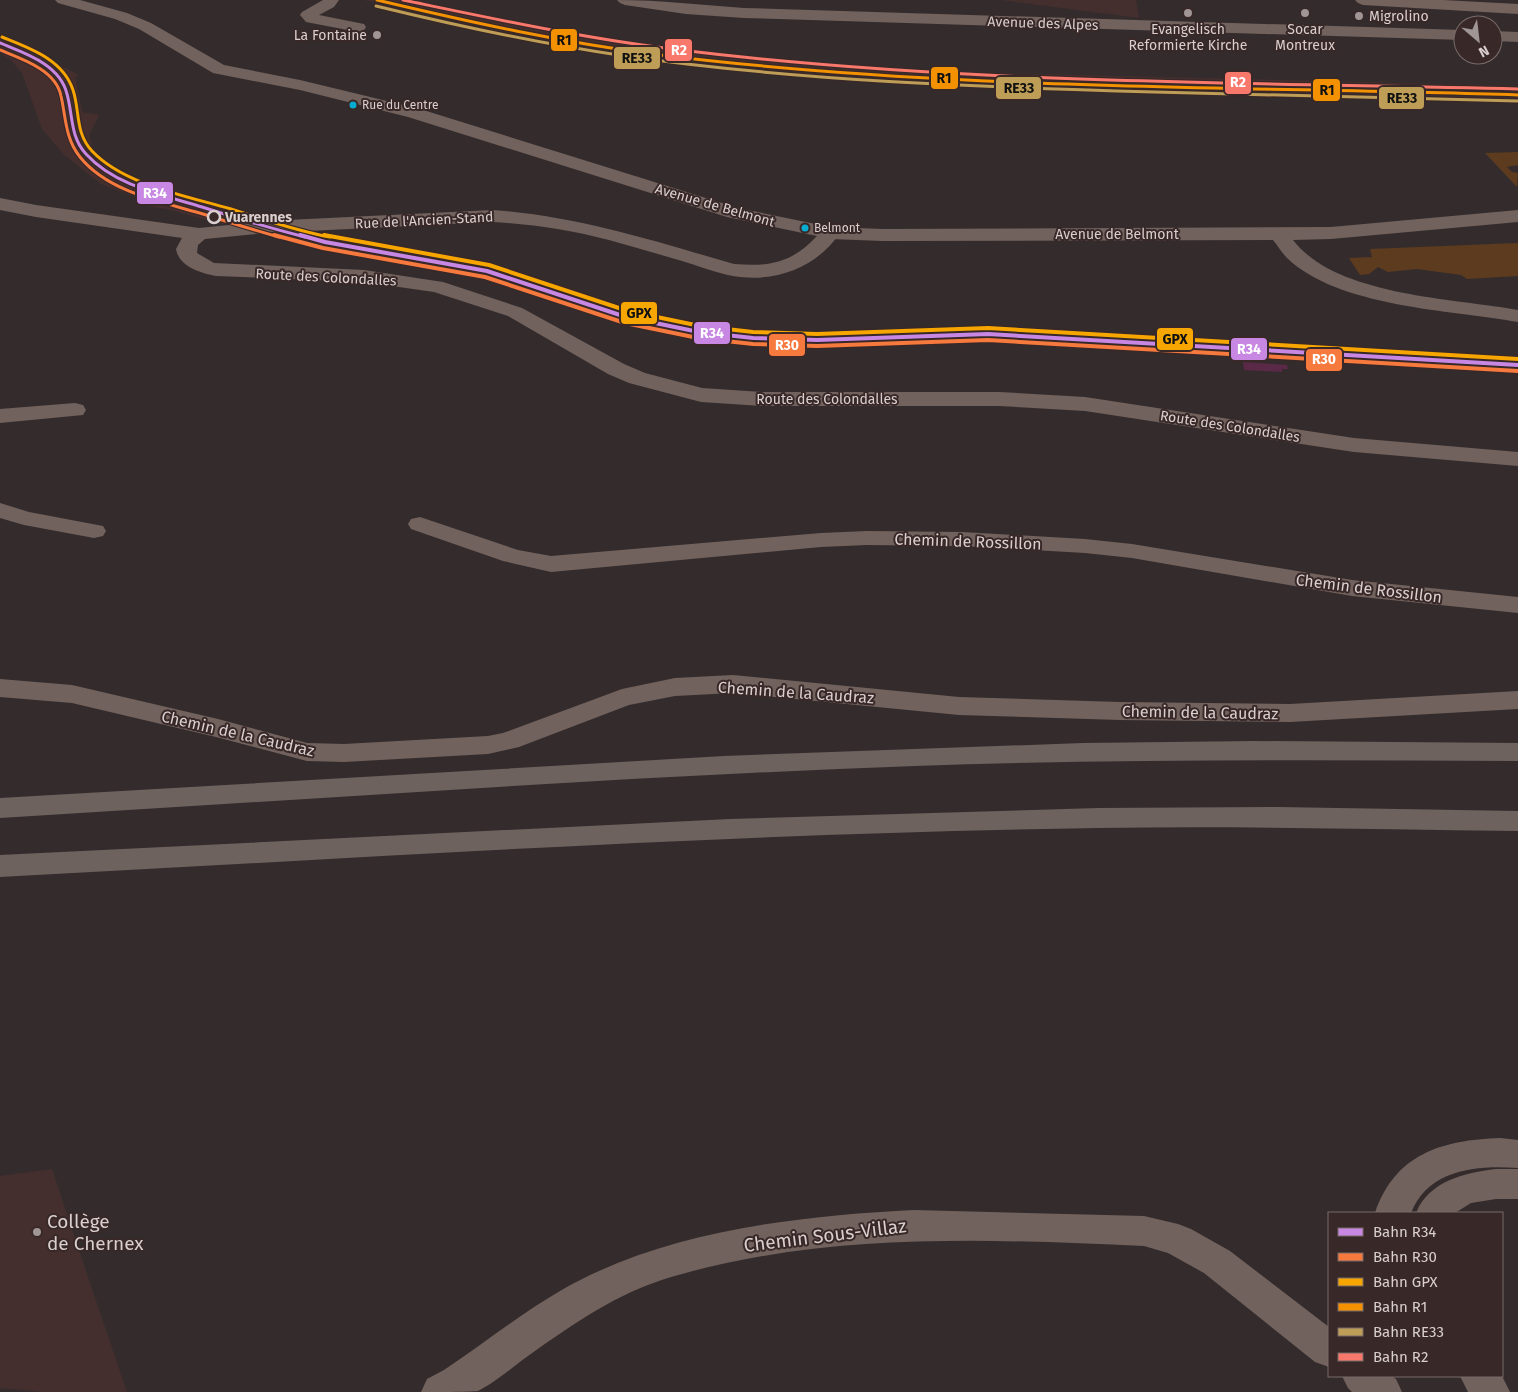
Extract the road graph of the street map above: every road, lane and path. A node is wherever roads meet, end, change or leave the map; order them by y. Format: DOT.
graph roads {
  1 [pos="63,0"];
  2 [pos="331,0"];
  3 [pos="625,0"];
  4 [pos="1363,0"];
  5 [pos="1518,9"];
  6 [pos="358,27"];
  7 [pos="1453,36"];
  8 [pos="1503,36"];
  9 [pos="1518,37"];
  10 [pos="0,204"];
  11 [pos="1518,216"];
  12 [pos="830,233"];
  13 [pos="199,234"];
  14 [pos="1280,234"];
  15 [pos="1518,316"];
  16 [pos="75,410"];
  17 [pos="0,416"];
  18 [pos="1518,460"];
  19 [pos="0,510"];
  20 [pos="420,524"];
  21 [pos="94,531"];
  22 [pos="1518,605"];
  23 [pos="0,688"];
  24 [pos="1518,700"];
  25 [pos="1518,752"];
  26 [pos="0,808"];
  27 [pos="1518,821"];
  28 [pos="0,866"];
  29 [pos="1518,1154"];
  30 [pos="1518,1184"];
  31 [pos="1393,1212"];
  32 [pos="1434,1212"];
  33 [pos="1328,1349"];
  34 [pos="1363,1377"];
  35 [pos="1481,1377"];
  36 [pos="441,1392"];
  37 [pos="1382,1392"];
  38 [pos="1490,1392"];
  1 -- 12 [label="street, Avenue de Belmont"];
  2 -- 6 [label="street"];
  3 -- 7 [label="street, Avenue des Alpes"];
  4 -- 5 [label="main road"];
  8 -- 9 [label="street"];
  10 -- 13 [label="street, Rue de l'Ancien-Stand"];
  11 -- 14 [label="street, Avenue de Belmont"];
  12 -- 13 [label="street, Rue de l'Ancien-Stand"];
  12 -- 14 [label="street, Avenue de Belmont"];
  13 -- 18 [label="street, Route des Colondalles"];
  14 -- 15 [label="street"];
  16 -- 17 [label="street"];
  19 -- 21 [label="street"];
  20 -- 22 [label="street, Chemin de Rossillon"];
  23 -- 24 [label="street, Chemin de la Caudraz"];
  25 -- 26 [label="highway"];
  27 -- 28 [label="highway"];
  29 -- 31 [label="street"];
  30 -- 32 [label="street"];
  33 -- 36 [label="street, Chemin Sous-Villaz"];
  34 -- 37 [label="street"];
  35 -- 38 [label="street"];
}
